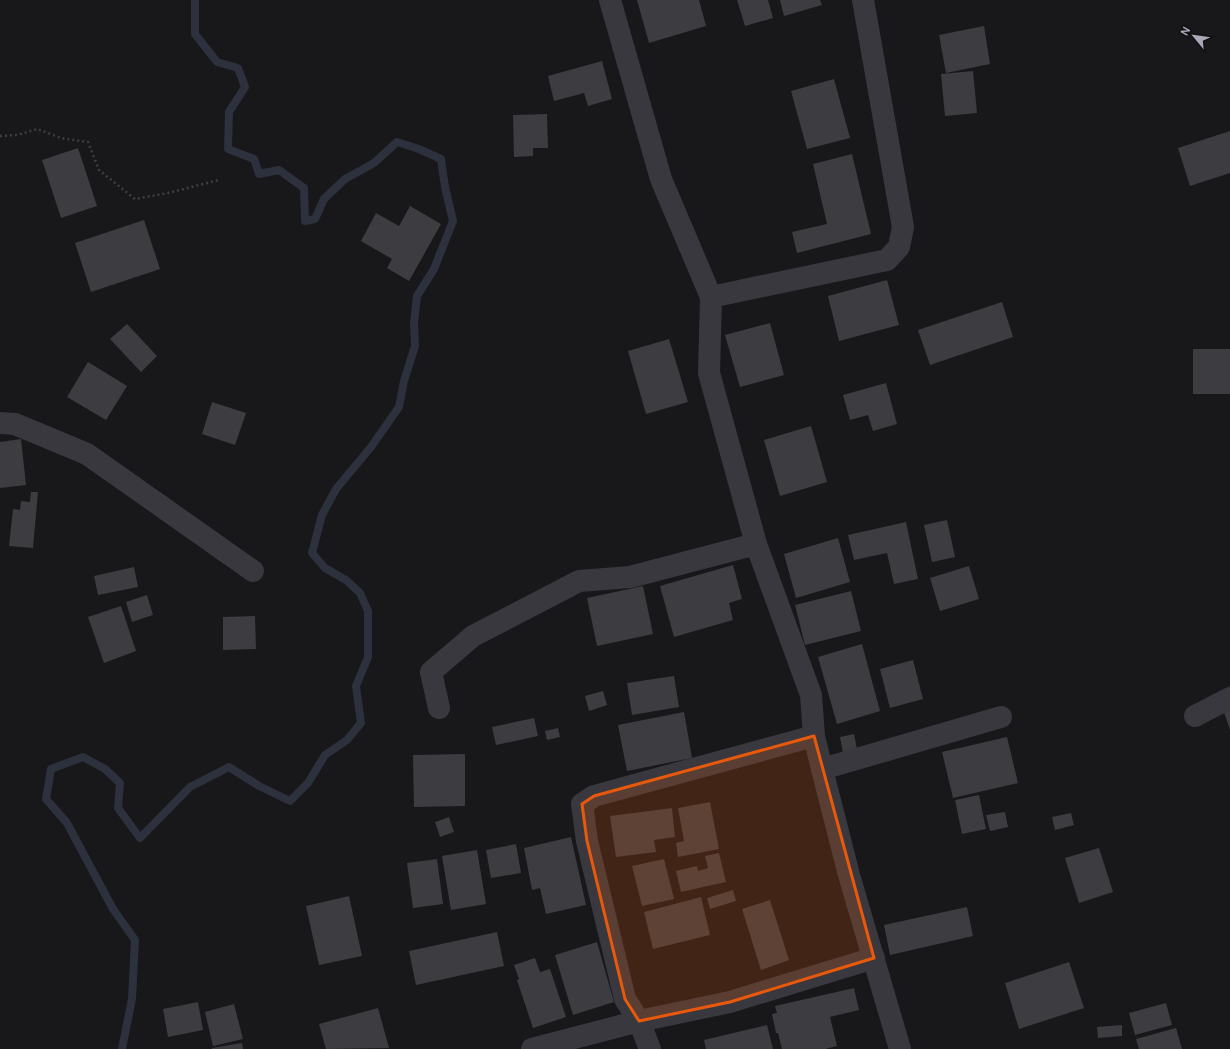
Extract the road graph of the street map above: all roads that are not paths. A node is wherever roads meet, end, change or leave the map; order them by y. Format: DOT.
graph roads {
  1 [pos="610,0"];
  2 [pos="863,0"];
  3 [pos="710,297"];
  4 [pos="0,423"];
  5 [pos="756,544"];
  6 [pos="252,571"];
  7 [pos="1230,698"];
  8 [pos="439,708"];
  9 [pos="1195,716"];
  10 [pos="1001,717"];
  11 [pos="814,736"];
  12 [pos="822,769"];
  13 [pos="874,958"];
  14 [pos="639,1021"];
  15 [pos="532,1049"];
  16 [pos="650,1049"];
  17 [pos="900,1049"];
  1 -- 3 [label="street"];
  2 -- 3 [label="street"];
  3 -- 5 [label="street"];
  4 -- 6 [label="street"];
  5 -- 8 [label="street"];
  5 -- 11 [label="street"];
  7 -- 9 [label="street"];
  10 -- 12 [label="street"];
  11 -- 12 [label="street"];
  11 -- 14 [label="street"];
  12 -- 13 [label="street"];
  13 -- 14 [label="street"];
  13 -- 17 [label="street"];
  14 -- 15 [label="street"];
  14 -- 16 [label="street"];
}
